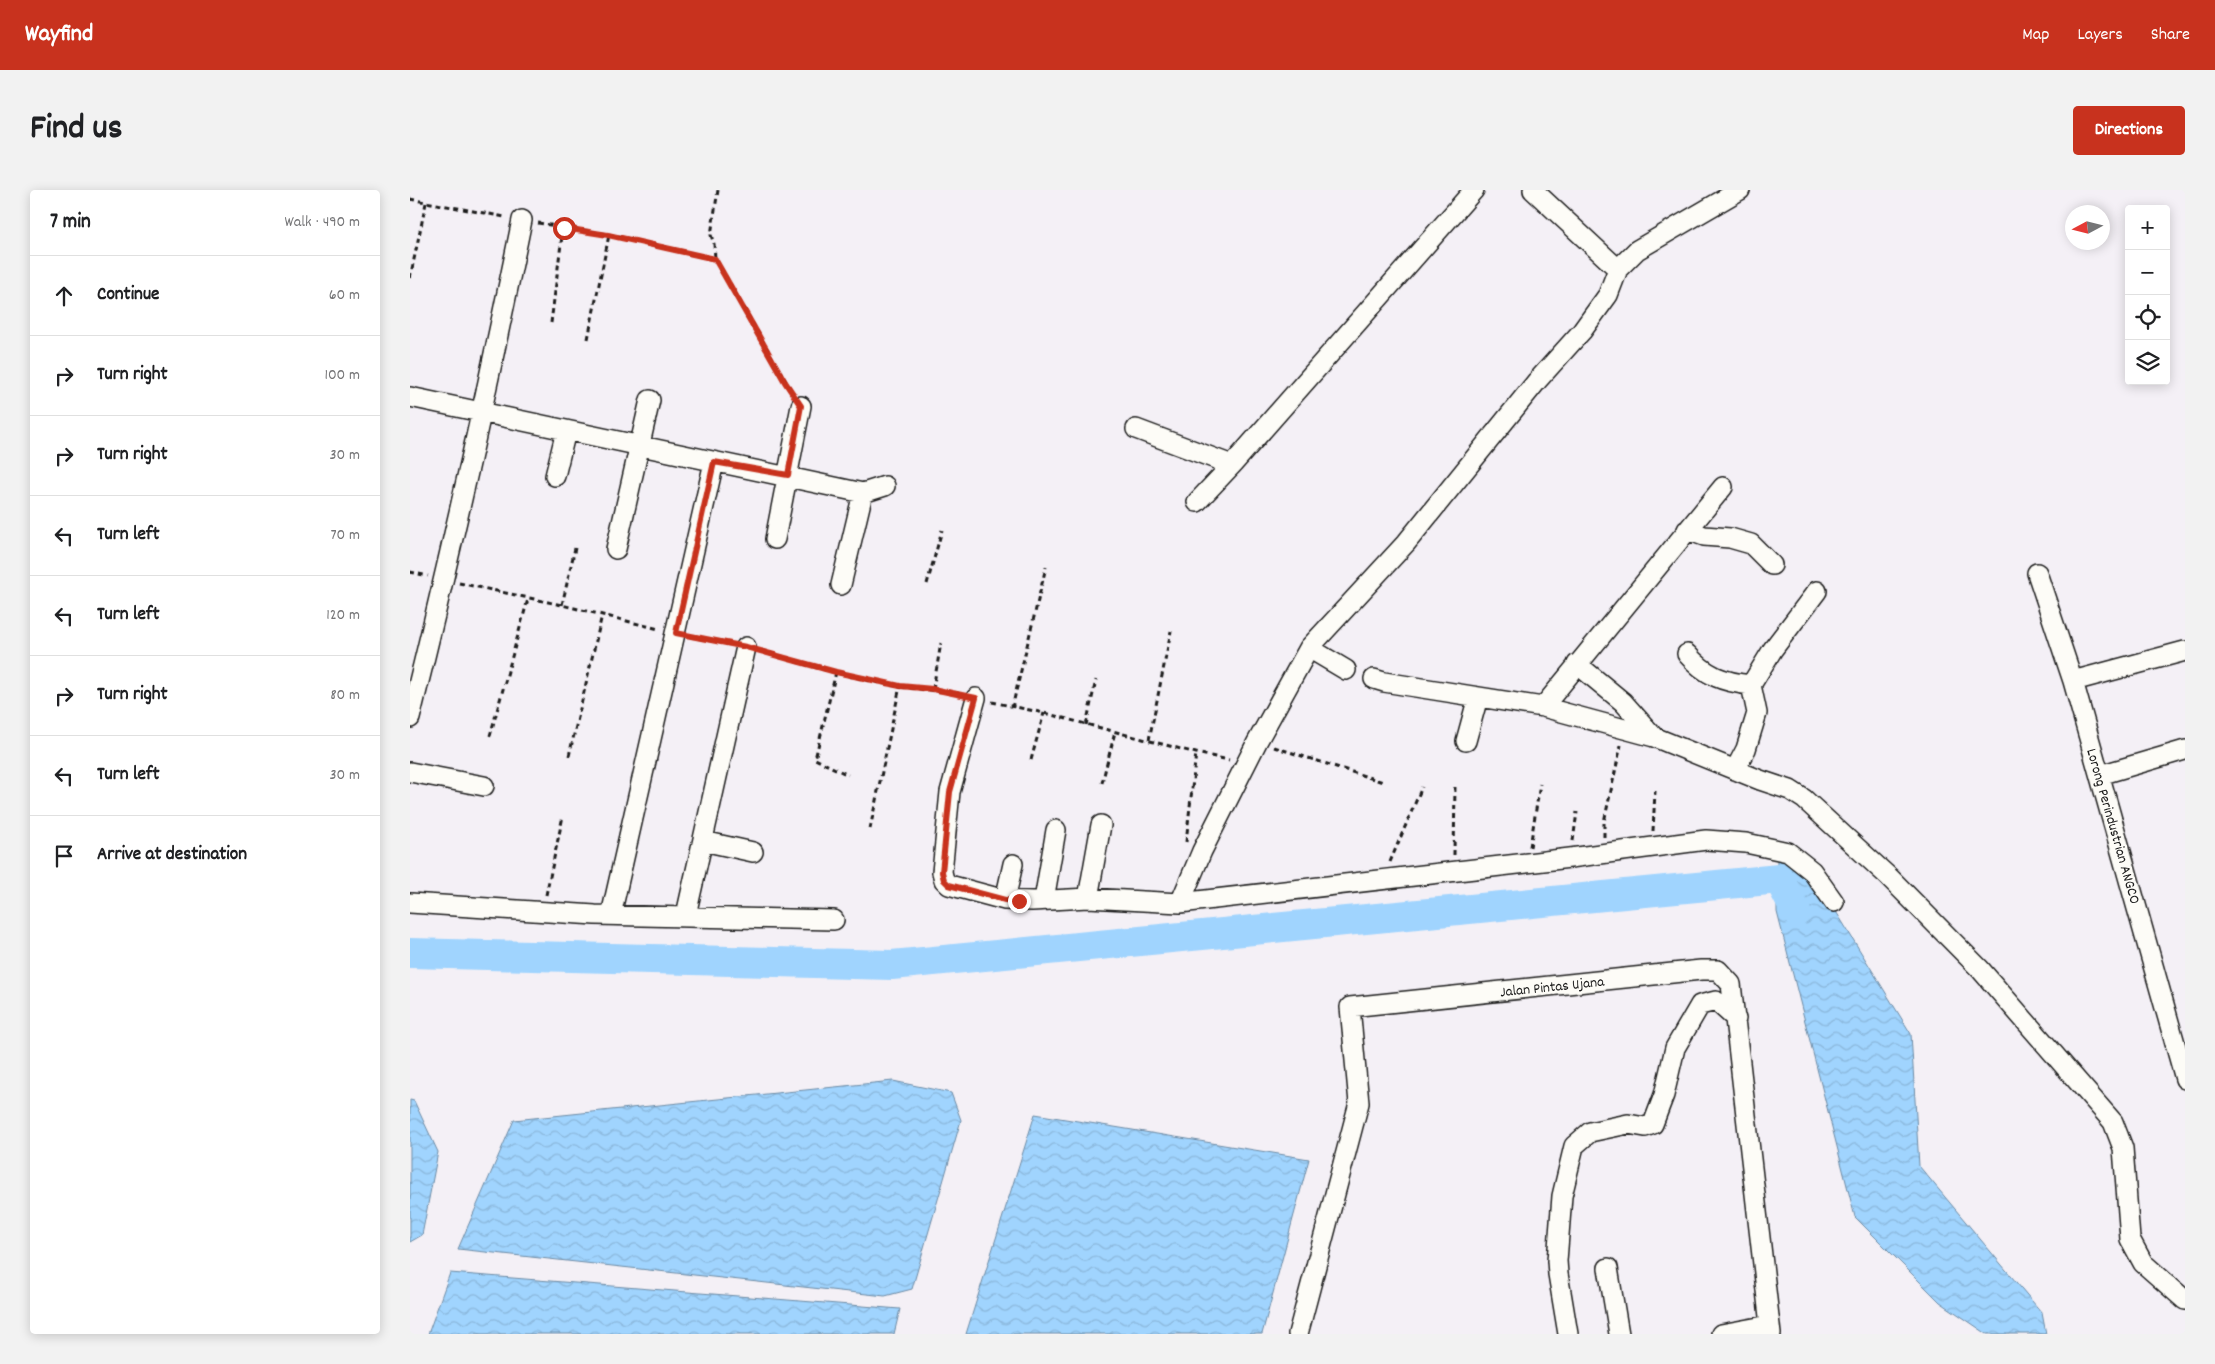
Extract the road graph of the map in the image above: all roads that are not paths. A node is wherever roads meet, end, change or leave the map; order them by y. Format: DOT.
graph roads {
  1 [pos="1474,190"];
  2 [pos="1533,190"];
  3 [pos="1740,190"];
  4 [pos="522,220"];
  5 [pos="1618,269"];
  6 [pos="410,397"];
  7 [pos="650,400"];
  8 [pos="801,406"];
  9 [pos="483,412"];
  10 [pos="1136,429"];
  11 [pos="566,431"];
  12 [pos="639,444"];
  13 [pos="714,462"];
  14 [pos="1232,465"];
  15 [pos="788,475"];
  16 [pos="555,476"];
  17 [pos="885,486"];
  18 [pos="1722,487"];
  19 [pos="863,493"];
  20 [pos="1197,502"];
  21 [pos="1687,530"];
  22 [pos="775,539"];
  23 [pos="616,549"];
  24 [pos="1772,565"];
  25 [pos="2037,574"];
  26 [pos="841,585"];
  27 [pos="1817,591"];
  28 [pos="746,647"];
  29 [pos="1309,648"];
  30 [pos="2185,650"];
  31 [pos="1687,654"];
  32 [pos="1577,664"];
  33 [pos="1346,670"];
  34 [pos="1374,679"];
  35 [pos="2073,681"];
  36 [pos="1751,685"];
  37 [pos="1478,697"];
  38 [pos="976,698"];
  39 [pos="1543,707"];
  40 [pos="410,718"];
  41 [pos="1654,737"];
  42 [pos="1466,741"];
  43 [pos="2185,750"];
  44 [pos="1735,770"];
  45 [pos="410,772"];
  46 [pos="2100,776"];
  47 [pos="484,786"];
  48 [pos="1101,825"];
  49 [pos="1056,830"];
  50 [pos="703,841"];
  51 [pos="753,852"];
  52 [pos="1013,864"];
  53 [pos="1088,898"];
  54 [pos="1005,900"];
  55 [pos="1044,900"];
  56 [pos="1180,902"];
  57 [pos="1834,902"];
  58 [pos="410,903"];
  59 [pos="611,915"];
  60 [pos="686,915"];
  61 [pos="834,920"];
  62 [pos="1736,1019"];
  63 [pos="2185,1080"];
  64 [pos="1608,1268"];
  65 [pos="2185,1300"];
  66 [pos="1771,1329"];
  67 [pos="1298,1334"];
  68 [pos="1568,1334"];
  69 [pos="1619,1334"];
  70 [pos="1721,1334"];
  1 -- 14 [label="street"];
  2 -- 5 [label="street"];
  3 -- 5 [label="street"];
  4 -- 9 [label="street"];
  5 -- 29 [label="street"];
  6 -- 9 [label="street"];
  7 -- 12 [label="street"];
  8 -- 15 [label="street"];
  9 -- 11 [label="street"];
  9 -- 40 [label="street"];
  10 -- 14 [label="street"];
  11 -- 12 [label="street"];
  11 -- 16 [label="street"];
  12 -- 13 [label="street"];
  12 -- 23 [label="street"];
  13 -- 15 [label="street"];
  13 -- 59 [label="street"];
  14 -- 20 [label="street"];
  15 -- 19 [label="street"];
  15 -- 22 [label="street"];
  17 -- 19 [label="street"];
  18 -- 21 [label="street"];
  19 -- 26 [label="street"];
  21 -- 24 [label="street"];
  21 -- 32 [label="street"];
  25 -- 35 [label="street, Lorong Perindustrian ANGCO"];
  27 -- 36 [label="street"];
  28 -- 50 [label="street"];
  29 -- 33 [label="street"];
  29 -- 56 [label="street"];
  30 -- 35 [label="street"];
  31 -- 36 [label="street"];
  32 -- 39 [label="street"];
  32 -- 41 [label="street"];
  34 -- 37 [label="street"];
  35 -- 46 [label="street, Lorong Perindustrian ANGCO"];
  36 -- 44 [label="street"];
  37 -- 39 [label="street"];
  37 -- 42 [label="street"];
  38 -- 54 [label="street"];
  39 -- 41 [label="street"];
  41 -- 44 [label="street"];
  43 -- 46 [label="street"];
  44 -- 65 [label="street"];
  45 -- 47 [label="street"];
  46 -- 63 [label="street, Lorong Perindustrian ANGCO"];
  48 -- 53 [label="street"];
  49 -- 55 [label="street"];
  50 -- 51 [label="street"];
  50 -- 60 [label="street"];
  52 -- 54 [label="street"];
  53 -- 55 [label="street"];
  53 -- 56 [label="street"];
  54 -- 55 [label="street"];
  56 -- 57 [label="street"];
  58 -- 59 [label="street"];
  59 -- 60 [label="street"];
  60 -- 61 [label="street"];
  62 -- 66 [label="street, Jalan Pintas Ujana"];
  62 -- 67 [label="street, Jalan Pintas Ujana"];
  62 -- 68 [label="street"];
  64 -- 69 [label="street"];
  66 -- 70 [label="street"];
}
